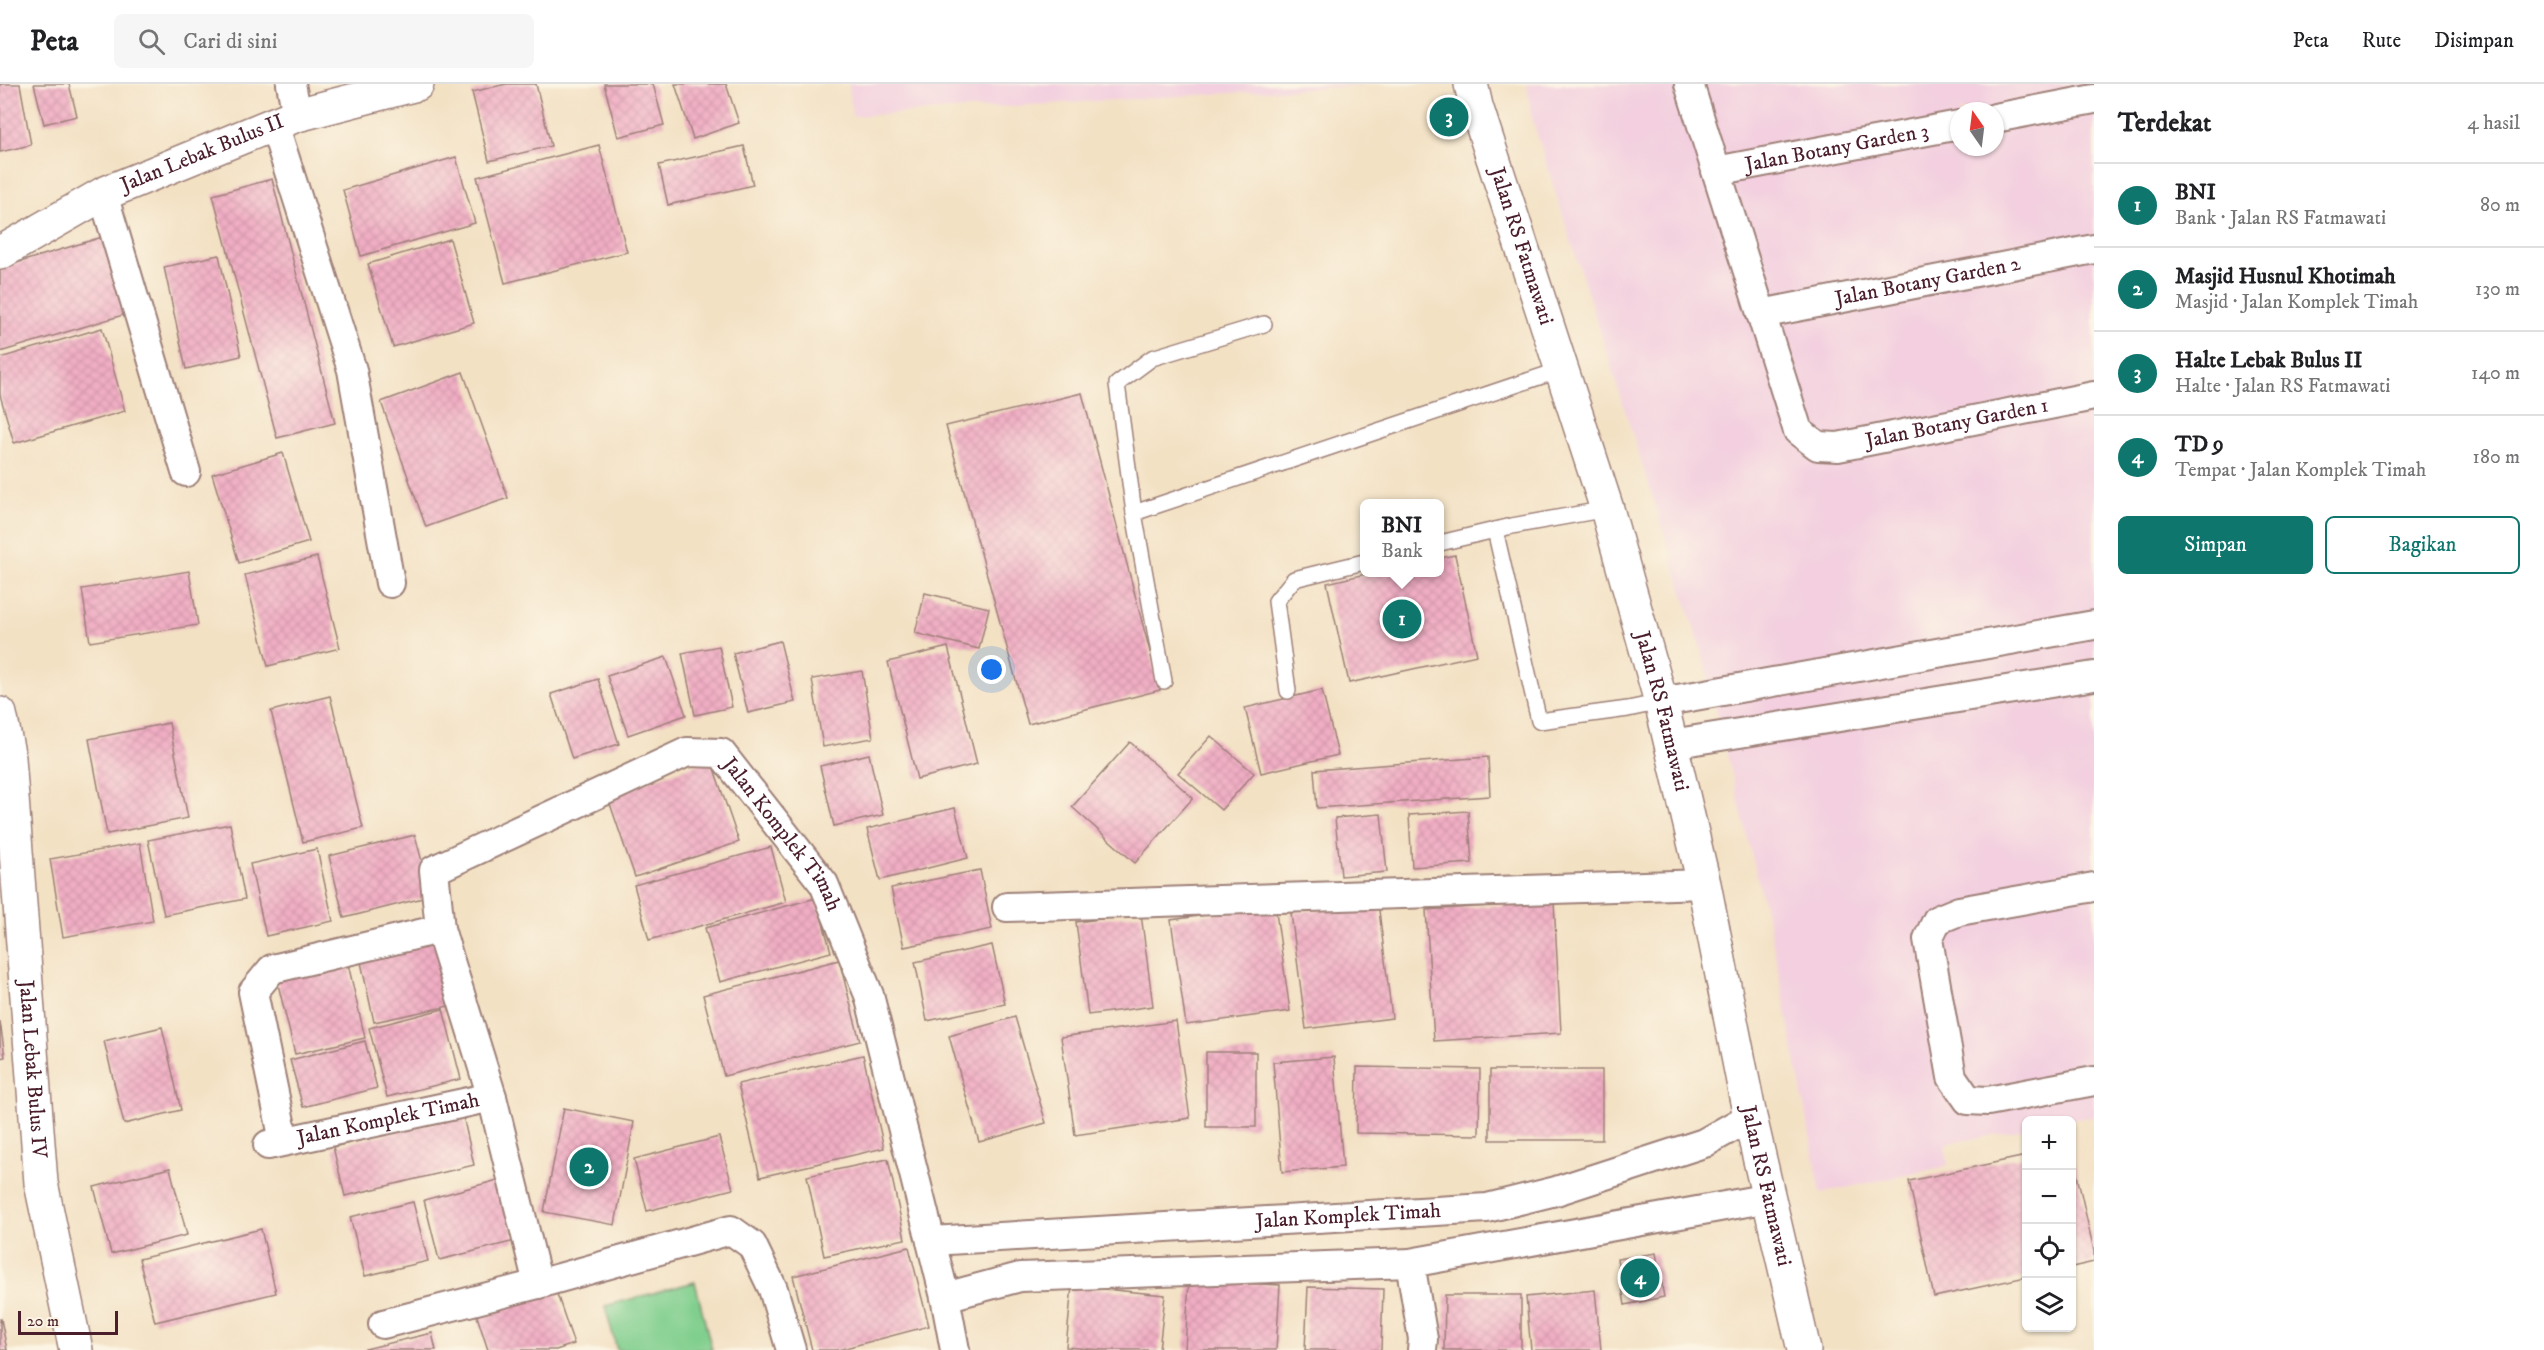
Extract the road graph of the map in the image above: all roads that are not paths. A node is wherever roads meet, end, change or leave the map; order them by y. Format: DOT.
graph roads {
  1 [pos="417,84"];
  2 [pos="1471,84"];
  3 [pos="1689,84"];
  4 [pos="2094,99"];
  5 [pos="287,108"];
  6 [pos="2004,116"];
  7 [pos="1950,127"];
  8 [pos="1716,171"];
  9 [pos="103,194"];
  10 [pos="2094,249"];
  11 [pos="0,253"];
  12 [pos="1761,314"];
  13 [pos="1264,324"];
  14 [pos="1560,370"];
  15 [pos="2094,396"];
  16 [pos="186,472"];
  17 [pos="1607,508"];
  18 [pos="1134,513"];
  19 [pos="1495,530"];
  20 [pos="1444,542"];
  21 [pos="1360,563"];
  22 [pos="390,583"];
  23 [pos="2094,625"];
  24 [pos="2094,676"];
  25 [pos="1164,681"];
  26 [pos="1288,691"];
  27 [pos="1660,702"];
  28 [pos="0,714"];
  29 [pos="1671,744"];
  30 [pos="1704,884"];
  31 [pos="2094,887"];
  32 [pos="1007,907"];
  33 [pos="440,928"];
  34 [pos="2094,1081"];
  35 [pos="492,1097"];
  36 [pos="1750,1117"];
  37 [pos="1770,1198"];
  38 [pos="1015,1237"];
  39 [pos="931,1241"];
  40 [pos="1410,1263"];
  41 [pos="1020,1277"];
  42 [pos="538,1284"];
  43 [pos="945,1297"];
  44 [pos="383,1324"];
  45 [pos="76,1350"];
  46 [pos="791,1350"];
  47 [pos="955,1350"];
  48 [pos="1422,1350"];
  49 [pos="1804,1350"];
  1 -- 5 [label="main road, Jalan Lebak Bulus II"];
  2 -- 14 [label="main road, Jalan RS Fatmawati"];
  3 -- 8 [label="street"];
  4 -- 6 [label="street"];
  5 -- 9 [label="main road, Jalan Lebak Bulus II"];
  5 -- 22 [label="street"];
  7 -- 8 [label="street, Jalan Botany Garden 3"];
  8 -- 12 [label="street"];
  9 -- 11 [label="main road, Jalan Lebak Bulus II"];
  9 -- 16 [label="street"];
  10 -- 12 [label="street, Jalan Botany Garden 2"];
  12 -- 15 [label="street, Jalan Botany Garden 1"];
  13 -- 18 [label="lane"];
  14 -- 17 [label="main road, Jalan RS Fatmawati"];
  14 -- 18 [label="lane"];
  17 -- 19 [label="lane"];
  17 -- 27 [label="main road, Jalan RS Fatmawati"];
  18 -- 25 [label="lane"];
  19 -- 20 [label="lane"];
  19 -- 27 [label="lane"];
  21 -- 26 [label="lane"];
  23 -- 27 [label="street"];
  24 -- 29 [label="street"];
  27 -- 29 [label="main road, Jalan RS Fatmawati"];
  28 -- 45 [label="main road, Jalan Lebak Bulus IV"];
  29 -- 30 [label="main road, Jalan RS Fatmawati"];
  30 -- 32 [label="street"];
  30 -- 36 [label="main road, Jalan RS Fatmawati"];
  31 -- 34 [label="street"];
  33 -- 35 [label="street, Jalan Komplek Timah"];
  33 -- 35 [label="street, Jalan Komplek Timah"];
  33 -- 39 [label="street, Jalan Komplek Timah"];
  35 -- 42 [label="street, Jalan Komplek Timah"];
  36 -- 37 [label="main road, Jalan RS Fatmawati"];
  36 -- 38 [label="street, Jalan Komplek Timah"];
  37 -- 40 [label="street"];
  37 -- 49 [label="main road, Jalan RS Fatmawati"];
  38 -- 39 [label="street, Jalan Komplek Timah"];
  38 -- 41 [label="street"];
  39 -- 43 [label="street, Jalan Komplek Timah"];
  40 -- 41 [label="street"];
  40 -- 48 [label="street"];
  41 -- 43 [label="street"];
  42 -- 44 [label="street"];
  42 -- 46 [label="street"];
  43 -- 47 [label="street, Jalan Komplek Timah"];
}
